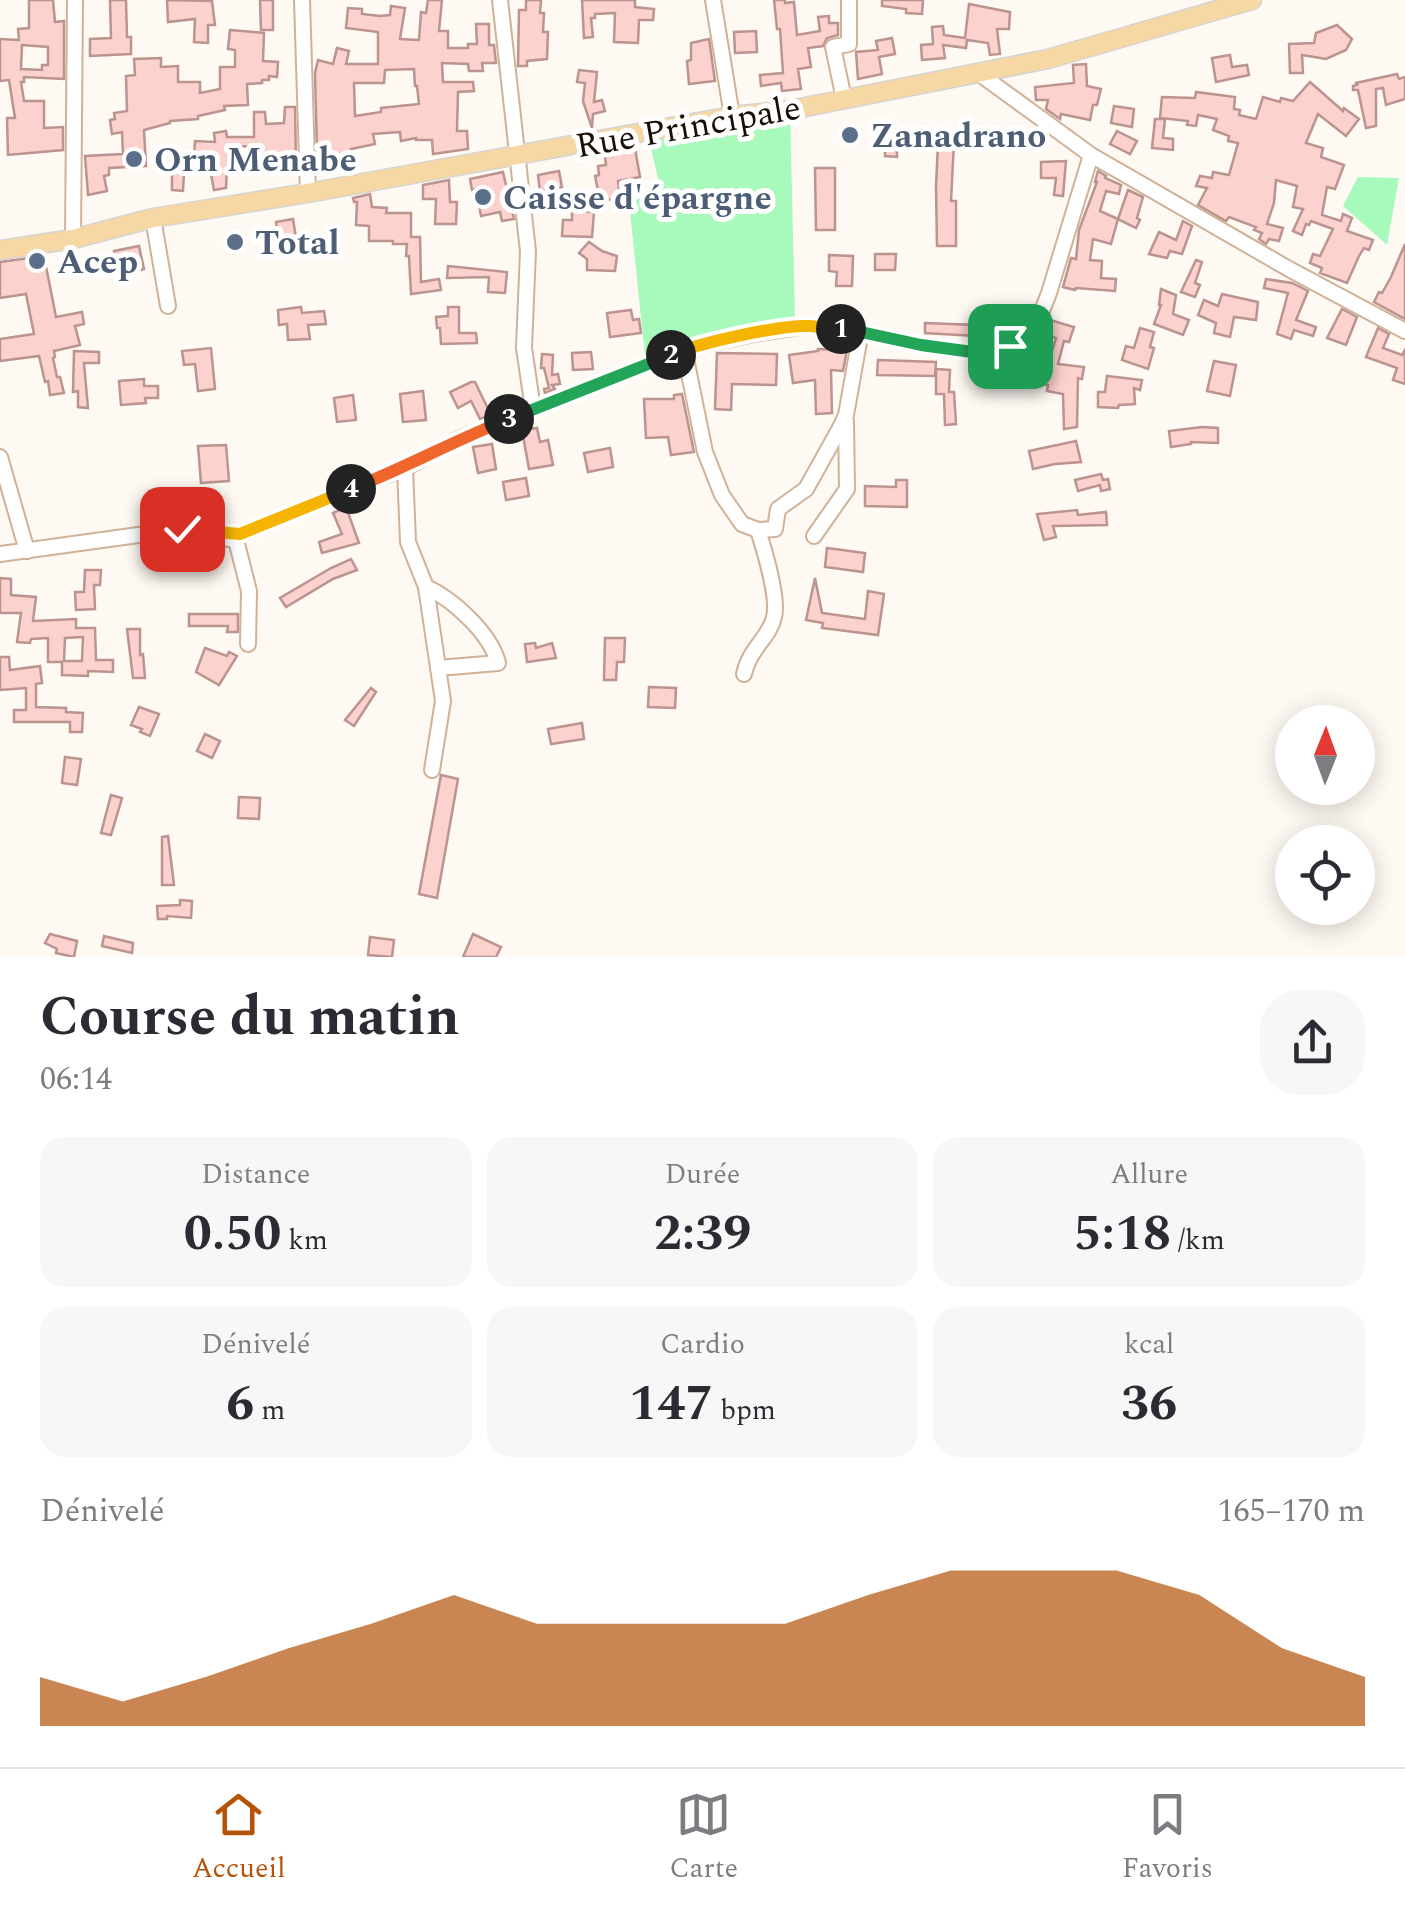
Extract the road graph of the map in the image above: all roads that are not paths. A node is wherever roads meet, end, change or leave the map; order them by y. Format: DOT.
graph roads {
  1 [pos="75,0"];
  2 [pos="302,0"];
  3 [pos="500,0"];
  4 [pos="714,0"];
  5 [pos="849,0"];
  6 [pos="1252,0"];
  7 [pos="978,72"];
  8 [pos="844,98"];
  9 [pos="732,116"];
  10 [pos="1091,155"];
  11 [pos="517,156"];
  12 [pos="308,192"];
  13 [pos="153,218"];
  14 [pos="73,238"];
  15 [pos="0,250"];
  16 [pos="168,306"];
  17 [pos="1405,331"];
  18 [pos="861,332"];
  19 [pos="684,349"];
  20 [pos="533,410"];
  21 [pos="846,415"];
  22 [pos="0,457"];
  23 [pos="405,468"];
  24 [pos="182,529"];
  25 [pos="758,530"];
  26 [pos="814,536"];
  27 [pos="27,551"];
  28 [pos="0,554"];
  29 [pos="426,587"];
  30 [pos="248,644"];
  31 [pos="438,668"];
  32 [pos="744,674"];
  33 [pos="432,770"];
  1 -- 14 [label="street"];
  2 -- 12 [label="street"];
  3 -- 11 [label="street"];
  4 -- 9 [label="street"];
  5 -- 8 [label="street"];
  6 -- 7 [label="main road, Rue Principale"];
  7 -- 8 [label="main road, Rue Principale"];
  7 -- 10 [label="street"];
  8 -- 9 [label="main road, Rue Principale"];
  9 -- 11 [label="main road, Rue Principale"];
  10 -- 17 [label="street"];
  10 -- 18 [label="street"];
  11 -- 12 [label="main road, Rue Principale"];
  11 -- 20 [label="street"];
  12 -- 13 [label="main road, Rue Principale"];
  13 -- 14 [label="main road, Rue Principale"];
  13 -- 16 [label="street"];
  14 -- 15 [label="main road, Rue Principale"];
  18 -- 19 [label="street"];
  18 -- 21 [label="street"];
  19 -- 20 [label="street"];
  19 -- 25 [label="street"];
  20 -- 23 [label="street"];
  21 -- 25 [label="street"];
  21 -- 26 [label="street"];
  22 -- 27 [label="street"];
  23 -- 24 [label="street"];
  23 -- 29 [label="street"];
  24 -- 27 [label="street"];
  24 -- 30 [label="street"];
  25 -- 32 [label="street"];
  27 -- 28 [label="street"];
  29 -- 31 [label="street"];
  29 -- 31 [label="street"];
  31 -- 33 [label="street"];
}
